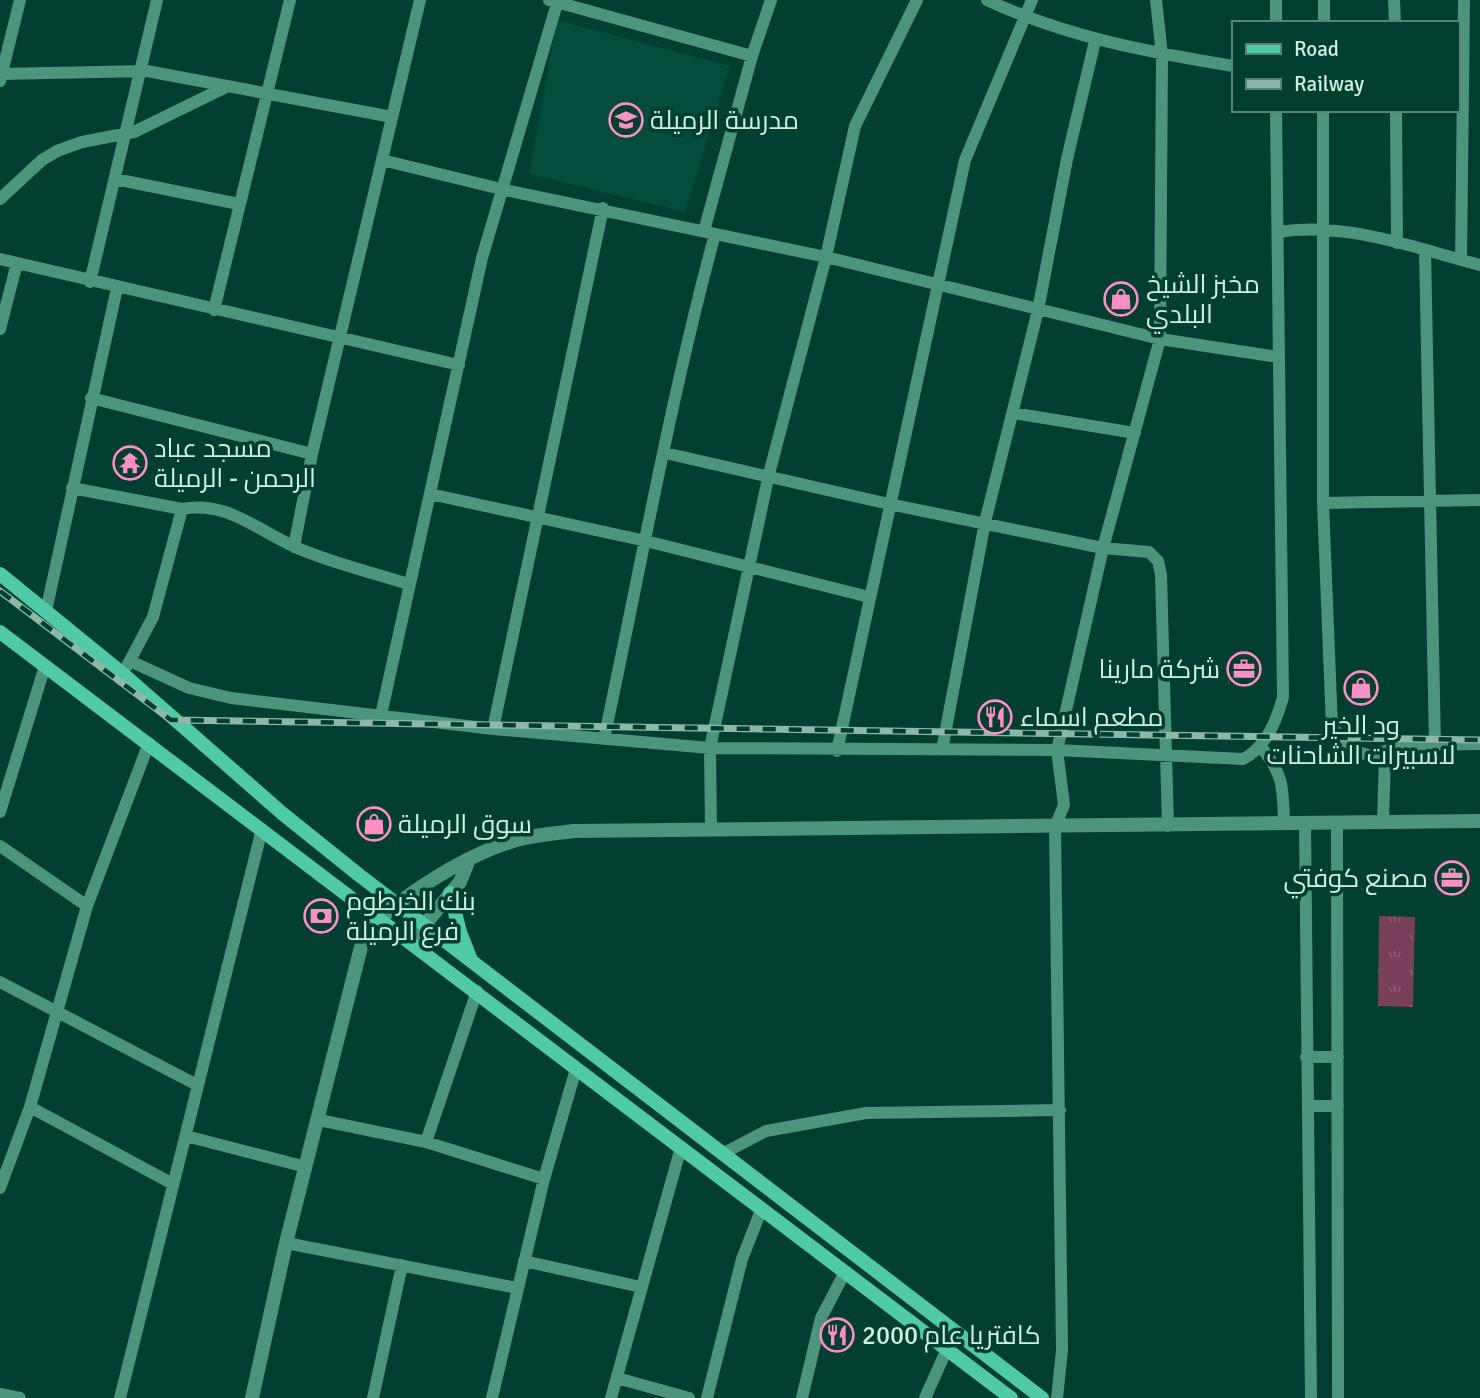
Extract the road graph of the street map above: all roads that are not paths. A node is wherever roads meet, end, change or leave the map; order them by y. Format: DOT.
graph roads {
  1 [pos="20,0"];
  2 [pos="157,0"];
  3 [pos="290,0"];
  4 [pos="420,0"];
  5 [pos="555,0"];
  6 [pos="771,0"];
  7 [pos="917,0"];
  8 [pos="986,0"];
  9 [pos="1032,0"];
  10 [pos="1156,0"];
  11 [pos="1276,0"];
  12 [pos="1324,0"];
  13 [pos="1394,0"];
  14 [pos="1464,0"];
  15 [pos="1023,18"];
  16 [pos="1276,21"];
  17 [pos="1324,21"];
  18 [pos="1395,21"];
  19 [pos="1095,41"];
  20 [pos="1163,55"];
  21 [pos="752,56"];
  22 [pos="1232,66"];
  23 [pos="142,71"];
  24 [pos="1,77"];
  25 [pos="226,87"];
  26 [pos="267,95"];
  27 [pos="1276,112"];
  28 [pos="1323,112"];
  29 [pos="1396,112"];
  30 [pos="391,117"];
  31 [pos="127,135"];
  32 [pos="382,160"];
  33 [pos="115,179"];
  34 [pos="505,190"];
  35 [pos="0,199"];
  36 [pos="239,204"];
  37 [pos="603,208"];
  38 [pos="1322,229"];
  39 [pos="1278,232"];
  40 [pos="710,233"];
  41 [pos="1397,243"];
  42 [pos="1425,251"];
  43 [pos="826,257"];
  44 [pos="0,259"];
  45 [pos="1461,260"];
  46 [pos="17,263"];
  47 [pos="1480,265"];
  48 [pos="90,282"];
  49 [pos="938,286"];
  50 [pos="117,288"];
  51 [pos="214,310"];
  52 [pos="1038,310"];
  53 [pos="0,328"];
  54 [pos="338,338"];
  55 [pos="1160,339"];
  56 [pos="1278,357"];
  57 [pos="459,365"];
  58 [pos="92,398"];
  59 [pos="1013,413"];
  60 [pos="1135,433"];
  61 [pos="665,453"];
  62 [pos="312,454"];
  63 [pos="769,474"];
  64 [pos="72,488"];
  65 [pos="429,494"];
  66 [pos="1480,500"];
  67 [pos="1430,502"];
  68 [pos="1323,503"];
  69 [pos="889,504"];
  70 [pos="182,509"];
  71 [pos="538,520"];
  72 [pos="985,522"];
  73 [pos="646,541"];
  74 [pos="295,547"];
  75 [pos="1103,548"];
  76 [pos="750,566"];
  77 [pos="0,574"];
  78 [pos="408,584"];
  79 [pos="869,597"];
  80 [pos="46,611"];
  81 [pos="0,632"];
  82 [pos="45,666"];
  83 [pos="127,667"];
  84 [pos="380,715"];
  85 [pos="493,729"];
  86 [pos="604,739"];
  87 [pos="149,743"];
  88 [pos="1480,744"];
  89 [pos="1435,745"];
  90 [pos="1259,746"];
  91 [pos="710,748"];
  92 [pos="942,750"];
  93 [pos="1057,750"];
  94 [pos="838,751"];
  95 [pos="1385,754"];
  96 [pos="1166,755"];
  97 [pos="0,812"];
  98 [pos="1480,821"];
  99 [pos="1383,822"];
  100 [pos="1337,823"];
  101 [pos="1284,824"];
  102 [pos="1306,824"];
  103 [pos="1168,826"];
  104 [pos="1055,827"];
  105 [pos="262,829"];
  106 [pos="711,829"];
  107 [pos="0,846"];
  108 [pos="468,862"];
  109 [pos="450,893"];
  110 [pos="398,905"];
  111 [pos="88,906"];
  112 [pos="382,918"];
  113 [pos="424,925"];
  114 [pos="411,940"];
  115 [pos="472,961"];
  116 [pos="0,982"];
  117 [pos="477,990"];
  118 [pos="58,1014"];
  119 [pos="1306,1057"];
  120 [pos="1338,1057"];
  121 [pos="576,1069"];
  122 [pos="197,1085"];
  123 [pos="1338,1105"];
  124 [pos="1308,1106"];
  125 [pos="30,1107"];
  126 [pos="1060,1110"];
  127 [pos="319,1120"];
  128 [pos="186,1136"];
  129 [pos="426,1142"];
  130 [pos="681,1147"];
  131 [pos="724,1153"];
  132 [pos="306,1167"];
  133 [pos="544,1179"];
  134 [pos="173,1184"];
  135 [pos="0,1188"];
  136 [pos="762,1209"];
  137 [pos="286,1242"];
  138 [pos="524,1261"];
  139 [pos="402,1265"];
  140 [pos="845,1272"];
  141 [pos="640,1287"];
  142 [pos="517,1288"];
  143 [pos="947,1349"];
  144 [pos="617,1378"];
  145 [pos="0,1394"];
  146 [pos="495,1397"];
  147 [pos="20,1398"];
  148 [pos="120,1398"];
  149 [pos="252,1398"];
  150 [pos="373,1398"];
  151 [pos="611,1398"];
  152 [pos="689,1398"];
  153 [pos="707,1398"];
  154 [pos="802,1398"];
  155 [pos="925,1398"];
  156 [pos="1011,1398"];
  157 [pos="1042,1398"];
  158 [pos="1057,1398"];
  159 [pos="1311,1398"];
  160 [pos="1338,1398"];
  1 -- 24 [label="street"];
  2 -- 23 [label="street"];
  3 -- 26 [label="street"];
  4 -- 30 [label="street"];
  5 -- 21 [label="street"];
  5 -- 34 [label="street"];
  6 -- 21 [label="street"];
  7 -- 43 [label="street"];
  8 -- 15 [label="street"];
  9 -- 15 [label="street"];
  10 -- 20 [label="street"];
  11 -- 16 [label="street"];
  12 -- 17 [label="street"];
  13 -- 18 [label="street"];
  14 -- 45 [label="street"];
  15 -- 19 [label="street"];
  15 -- 49 [label="street"];
  19 -- 20 [label="street"];
  19 -- 52 [label="street"];
  20 -- 22 [label="street"];
  20 -- 55 [label="street"];
  21 -- 40 [label="street"];
  23 -- 24 [label="street"];
  23 -- 25 [label="street"];
  23 -- 31 [label="street"];
  25 -- 26 [label="street"];
  25 -- 31 [label="street"];
  26 -- 30 [label="street"];
  26 -- 36 [label="street"];
  27 -- 39 [label="street"];
  28 -- 38 [label="street"];
  29 -- 41 [label="street"];
  30 -- 32 [label="street"];
  31 -- 33 [label="street"];
  31 -- 35 [label="street"];
  32 -- 34 [label="street"];
  32 -- 54 [label="street"];
  33 -- 36 [label="street"];
  33 -- 48 [label="street"];
  34 -- 37 [label="street"];
  34 -- 57 [label="street"];
  36 -- 51 [label="street"];
  37 -- 40 [label="street"];
  37 -- 71 [label="street"];
  38 -- 39 [label="street"];
  38 -- 41 [label="street"];
  38 -- 68 [label="street"];
  39 -- 56 [label="street"];
  40 -- 43 [label="street"];
  40 -- 61 [label="street"];
  41 -- 42 [label="street"];
  42 -- 45 [label="street"];
  42 -- 67 [label="street"];
  43 -- 49 [label="street"];
  43 -- 63 [label="street"];
  44 -- 46 [label="street"];
  45 -- 47 [label="street"];
  46 -- 48 [label="street"];
  46 -- 53 [label="street"];
  48 -- 50 [label="street"];
  49 -- 52 [label="street"];
  49 -- 69 [label="street"];
  50 -- 51 [label="street"];
  50 -- 58 [label="street"];
  51 -- 54 [label="street"];
  52 -- 55 [label="street"];
  52 -- 59 [label="street"];
  54 -- 57 [label="street"];
  54 -- 62 [label="street"];
  55 -- 56 [label="street"];
  55 -- 60 [label="street"];
  56 -- 90 [label="street"];
  57 -- 65 [label="street"];
  58 -- 62 [label="street"];
  58 -- 64 [label="street"];
  59 -- 60 [label="street"];
  59 -- 72 [label="street"];
  60 -- 75 [label="street"];
  61 -- 63 [label="street"];
  61 -- 73 [label="street"];
  62 -- 74 [label="street"];
  63 -- 69 [label="street"];
  63 -- 76 [label="street"];
  64 -- 70 [label="street"];
  64 -- 80 [label="street"];
  65 -- 71 [label="street"];
  65 -- 78 [label="street"];
  66 -- 67 [label="street"];
  67 -- 68 [label="street"];
  67 -- 89 [label="street"];
  68 -- 95 [label="street"];
  69 -- 72 [label="street"];
  69 -- 79 [label="street"];
  70 -- 74 [label="street"];
  70 -- 83 [label="street"];
  71 -- 73 [label="street"];
  71 -- 85 [label="street"];
  72 -- 75 [label="street"];
  72 -- 92 [label="street"];
  73 -- 76 [label="street"];
  73 -- 86 [label="street"];
  74 -- 78 [label="street"];
  75 -- 93 [label="street"];
  75 -- 96 [label="street"];
  76 -- 79 [label="street"];
  76 -- 91 [label="street"];
  77 -- 80 [label="main road"];
  78 -- 84 [label="street"];
  79 -- 94 [label="street"];
  80 -- 83 [label="main road"];
  81 -- 82 [label="main road"];
  82 -- 87 [label="main road"];
  82 -- 97 [label="street"];
  83 -- 84 [label="street"];
  83 -- 110 [label="main road"];
  84 -- 85 [label="street"];
  85 -- 86 [label="street"];
  86 -- 91 [label="street"];
  87 -- 105 [label="main road"];
  87 -- 111 [label="street"];
  88 -- 89 [label="street"];
  89 -- 95 [label="street"];
  90 -- 96 [label="street"];
  90 -- 101 [label="street"];
  91 -- 94 [label="street"];
  91 -- 106 [label="street"];
  92 -- 93 [label="street"];
  92 -- 94 [label="street"];
  93 -- 96 [label="street"];
  93 -- 104 [label="street"];
  95 -- 99 [label="street"];
  96 -- 103 [label="street"];
  98 -- 99 [label="street"];
  99 -- 100 [label="street"];
  100 -- 102 [label="street"];
  100 -- 120 [label="street"];
  101 -- 102 [label="street"];
  101 -- 103 [label="street"];
  102 -- 119 [label="street"];
  103 -- 104 [label="street"];
  104 -- 106 [label="street"];
  104 -- 126 [label="street"];
  105 -- 112 [label="main road"];
  105 -- 122 [label="street"];
  106 -- 108 [label="street"];
  107 -- 111 [label="street"];
  108 -- 109 [label="street"];
  108 -- 110 [label="street"];
  109 -- 113 [label="street"];
  109 -- 115 [label="main road"];
  110 -- 112 [label="street"];
  110 -- 113 [label="main road"];
  111 -- 118 [label="street"];
  112 -- 114 [label="main road"];
  112 -- 127 [label="street"];
  113 -- 114 [label="street"];
  113 -- 115 [label="main road"];
  114 -- 117 [label="main road"];
  115 -- 131 [label="main road"];
  116 -- 118 [label="street"];
  117 -- 121 [label="main road"];
  117 -- 129 [label="street"];
  118 -- 122 [label="street"];
  118 -- 125 [label="street"];
  119 -- 120 [label="street"];
  119 -- 124 [label="street"];
  120 -- 123 [label="street"];
  121 -- 130 [label="main road"];
  121 -- 133 [label="street"];
  122 -- 128 [label="street"];
  123 -- 124 [label="street"];
  123 -- 160 [label="street"];
  124 -- 159 [label="street"];
  125 -- 134 [label="street"];
  125 -- 135 [label="street"];
  126 -- 131 [label="street"];
  126 -- 158 [label="street"];
  127 -- 129 [label="street"];
  127 -- 132 [label="street"];
  128 -- 132 [label="street"];
  128 -- 134 [label="street"];
  129 -- 133 [label="street"];
  130 -- 136 [label="main road"];
  130 -- 141 [label="street"];
  131 -- 157 [label="main road"];
  132 -- 137 [label="street"];
  133 -- 138 [label="street"];
  134 -- 148 [label="street"];
  136 -- 140 [label="main road"];
  136 -- 153 [label="street"];
  137 -- 139 [label="street"];
  137 -- 149 [label="street"];
  138 -- 141 [label="street"];
  138 -- 142 [label="street"];
  139 -- 142 [label="street"];
  139 -- 150 [label="street"];
  140 -- 143 [label="main road"];
  140 -- 154 [label="street"];
  141 -- 144 [label="street"];
  142 -- 146 [label="street"];
  143 -- 155 [label="street"];
  143 -- 156 [label="main road"];
  144 -- 151 [label="street"];
  144 -- 152 [label="street"];
  145 -- 147 [label="street"];
}
